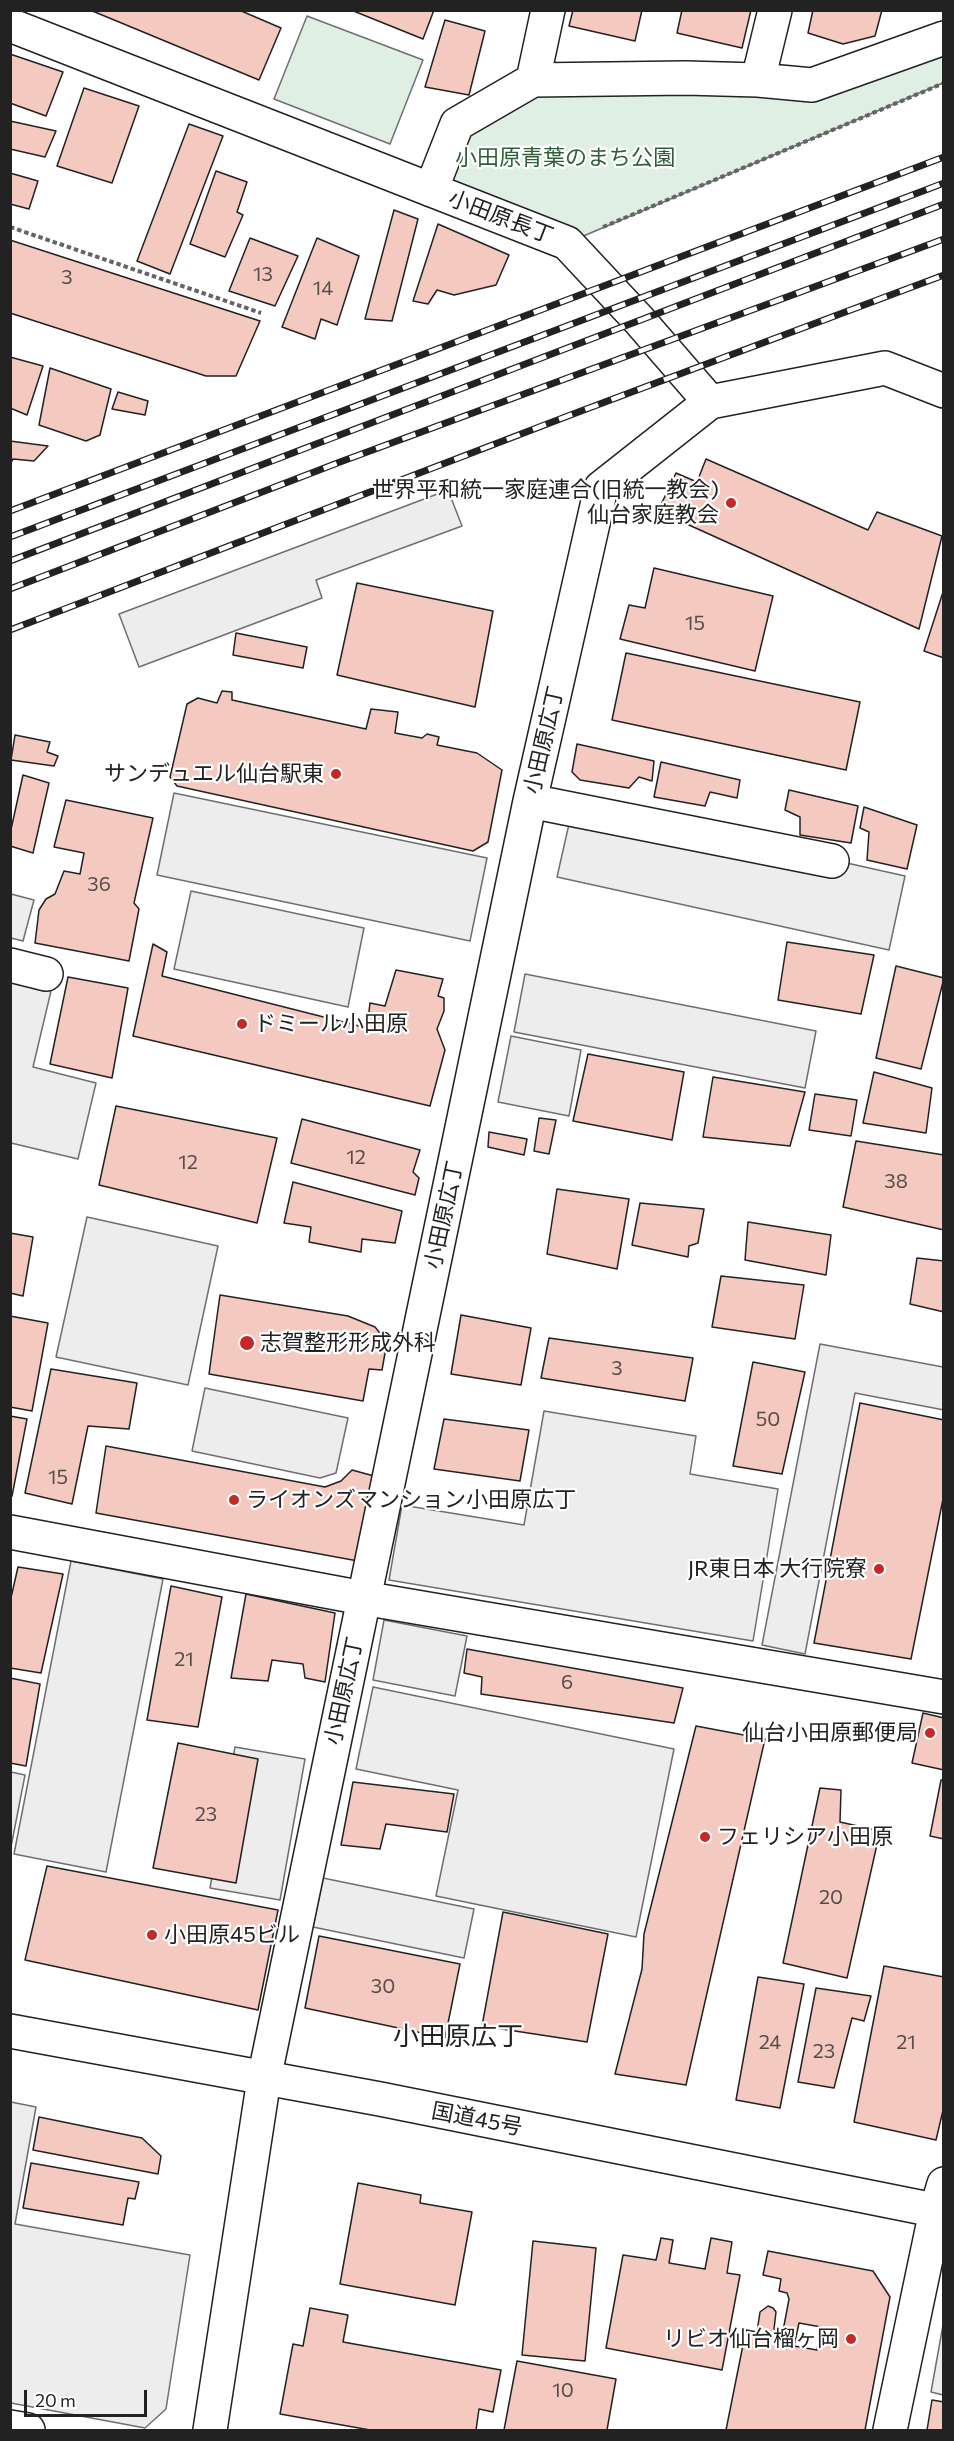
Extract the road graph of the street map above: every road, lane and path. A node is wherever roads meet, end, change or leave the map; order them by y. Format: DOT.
graph roads {
  1 [pos="548,10"];
  2 [pos="775,10"];
  3 [pos="10,25"];
  4 [pos="944,38"];
  5 [pos="533,80"];
  6 [pos="758,80"];
  7 [pos="944,84"];
  8 [pos="431,190"];
  9 [pos="10,227"];
  10 [pos="567,243"];
  11 [pos="261,313"];
  12 [pos="944,391"];
  13 [pos="710,402"];
  14 [pos="530,801"];
  15 [pos="832,861"];
  16 [pos="10,966"];
  17 [pos="46,974"];
  18 [pos="10,1532"];
  19 [pos="363,1598"];
  20 [pos="944,1697"];
  21 [pos="10,2031"];
  22 [pos="264,2079"];
  23 [pos="941,2202"];
  24 [pos="10,2427"];
  25 [pos="28,2430"];
  26 [pos="210,2430"];
  27 [pos="890,2430"];
  1 -- 5 [label="main road"];
  2 -- 6 [label="main road"];
  3 -- 8 [label="main road, 小田原長丁"];
  4 -- 6 [label="main road"];
  5 -- 6 [label="main road"];
  5 -- 8 [label="main road"];
  7 -- 10 [label="path"];
  8 -- 10 [label="main road, 小田原長丁"];
  9 -- 11 [label="path"];
  10 -- 13 [label="main road, 小田原長丁"];
  12 -- 13 [label="main road"];
  13 -- 14 [label="main road, 小田原広丁"];
  14 -- 15 [label="main road"];
  14 -- 19 [label="main road, 小田原広丁"];
  16 -- 17 [label="main road"];
  18 -- 19 [label="main road"];
  19 -- 20 [label="main road"];
  19 -- 22 [label="main road, 小田原広丁"];
  21 -- 22 [label="main road, 国道45号"];
  22 -- 23 [label="main road, 国道45号"];
  22 -- 26 [label="main road, 小田原広丁"];
  23 -- 27 [label="main road"];
  24 -- 25 [label="main road"];
}
